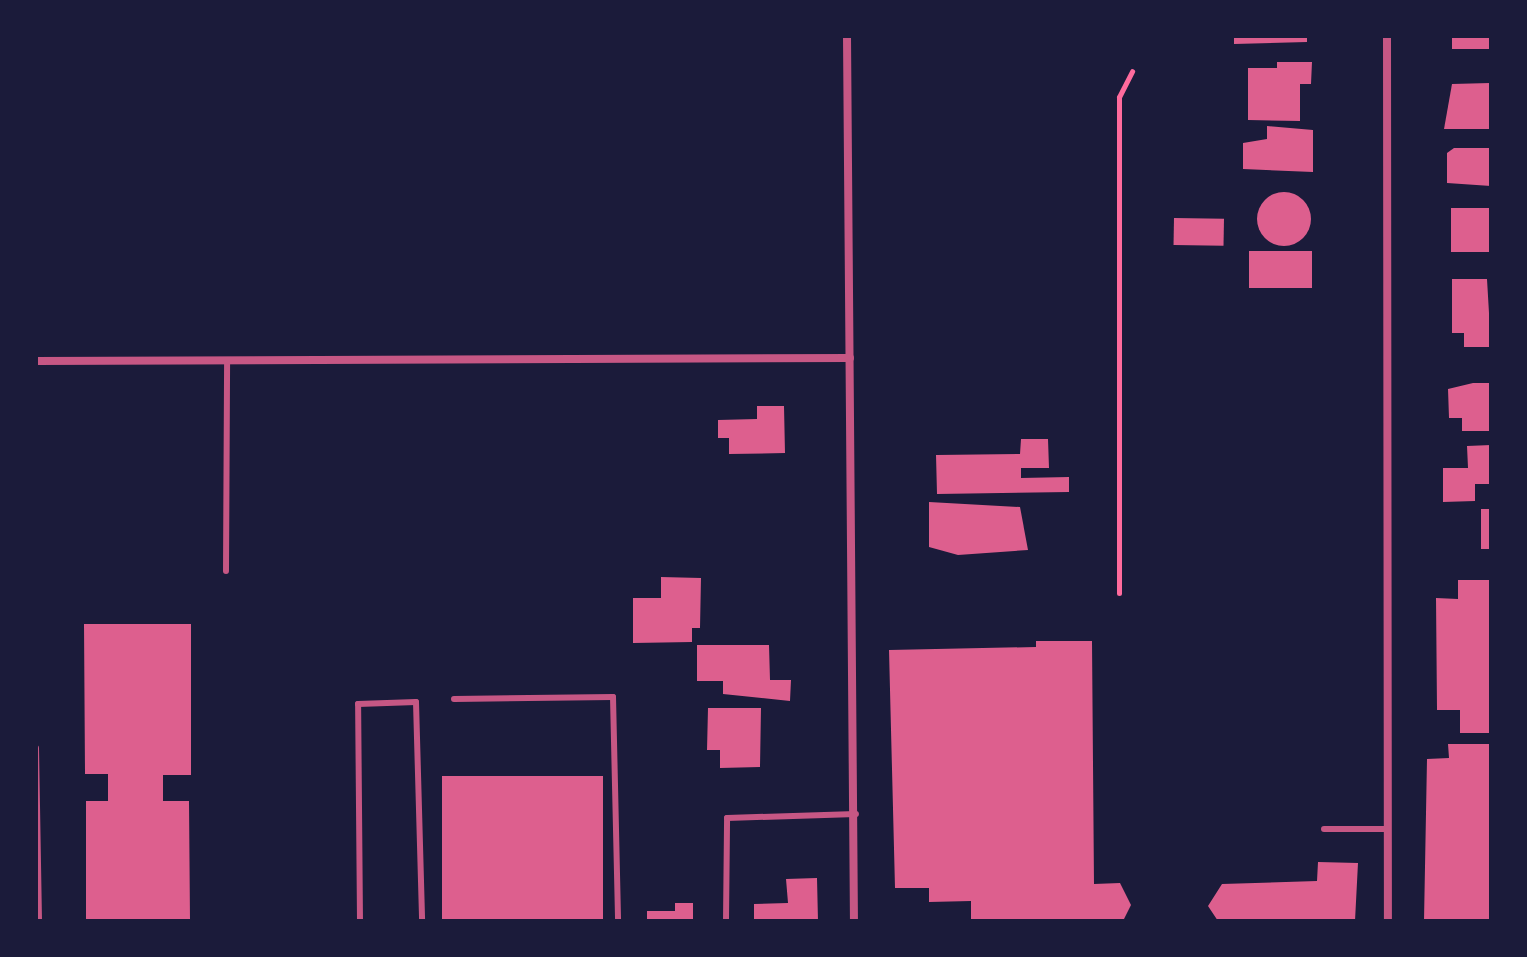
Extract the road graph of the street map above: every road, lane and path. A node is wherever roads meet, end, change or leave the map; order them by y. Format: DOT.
graph roads {
  1 [pos="847,36"];
  2 [pos="1387,36"];
  3 [pos="1132,71"];
  4 [pos="850,358"];
  5 [pos="36,361"];
  6 [pos="227,362"];
  7 [pos="226,571"];
  8 [pos="1119,593"];
  9 [pos="454,699"];
  10 [pos="36,748"];
  11 [pos="856,814"];
  12 [pos="1324,829"];
  13 [pos="1387,829"];
  14 [pos="39,921"];
  15 [pos="360,921"];
  16 [pos="422,921"];
  17 [pos="618,921"];
  18 [pos="726,921"];
  19 [pos="854,921"];
  20 [pos="1388,921"];
  1 -- 4 [label="street"];
  2 -- 13 [label="street"];
  3 -- 8 [label="path"];
  4 -- 6 [label="street"];
  4 -- 11 [label="street"];
  5 -- 6 [label="street"];
  6 -- 7 [label="lane"];
  9 -- 17 [label="lane"];
  10 -- 14 [label="lane"];
  11 -- 18 [label="lane"];
  11 -- 19 [label="street"];
  12 -- 13 [label="lane"];
  13 -- 20 [label="street"];
  15 -- 16 [label="lane"];
}
